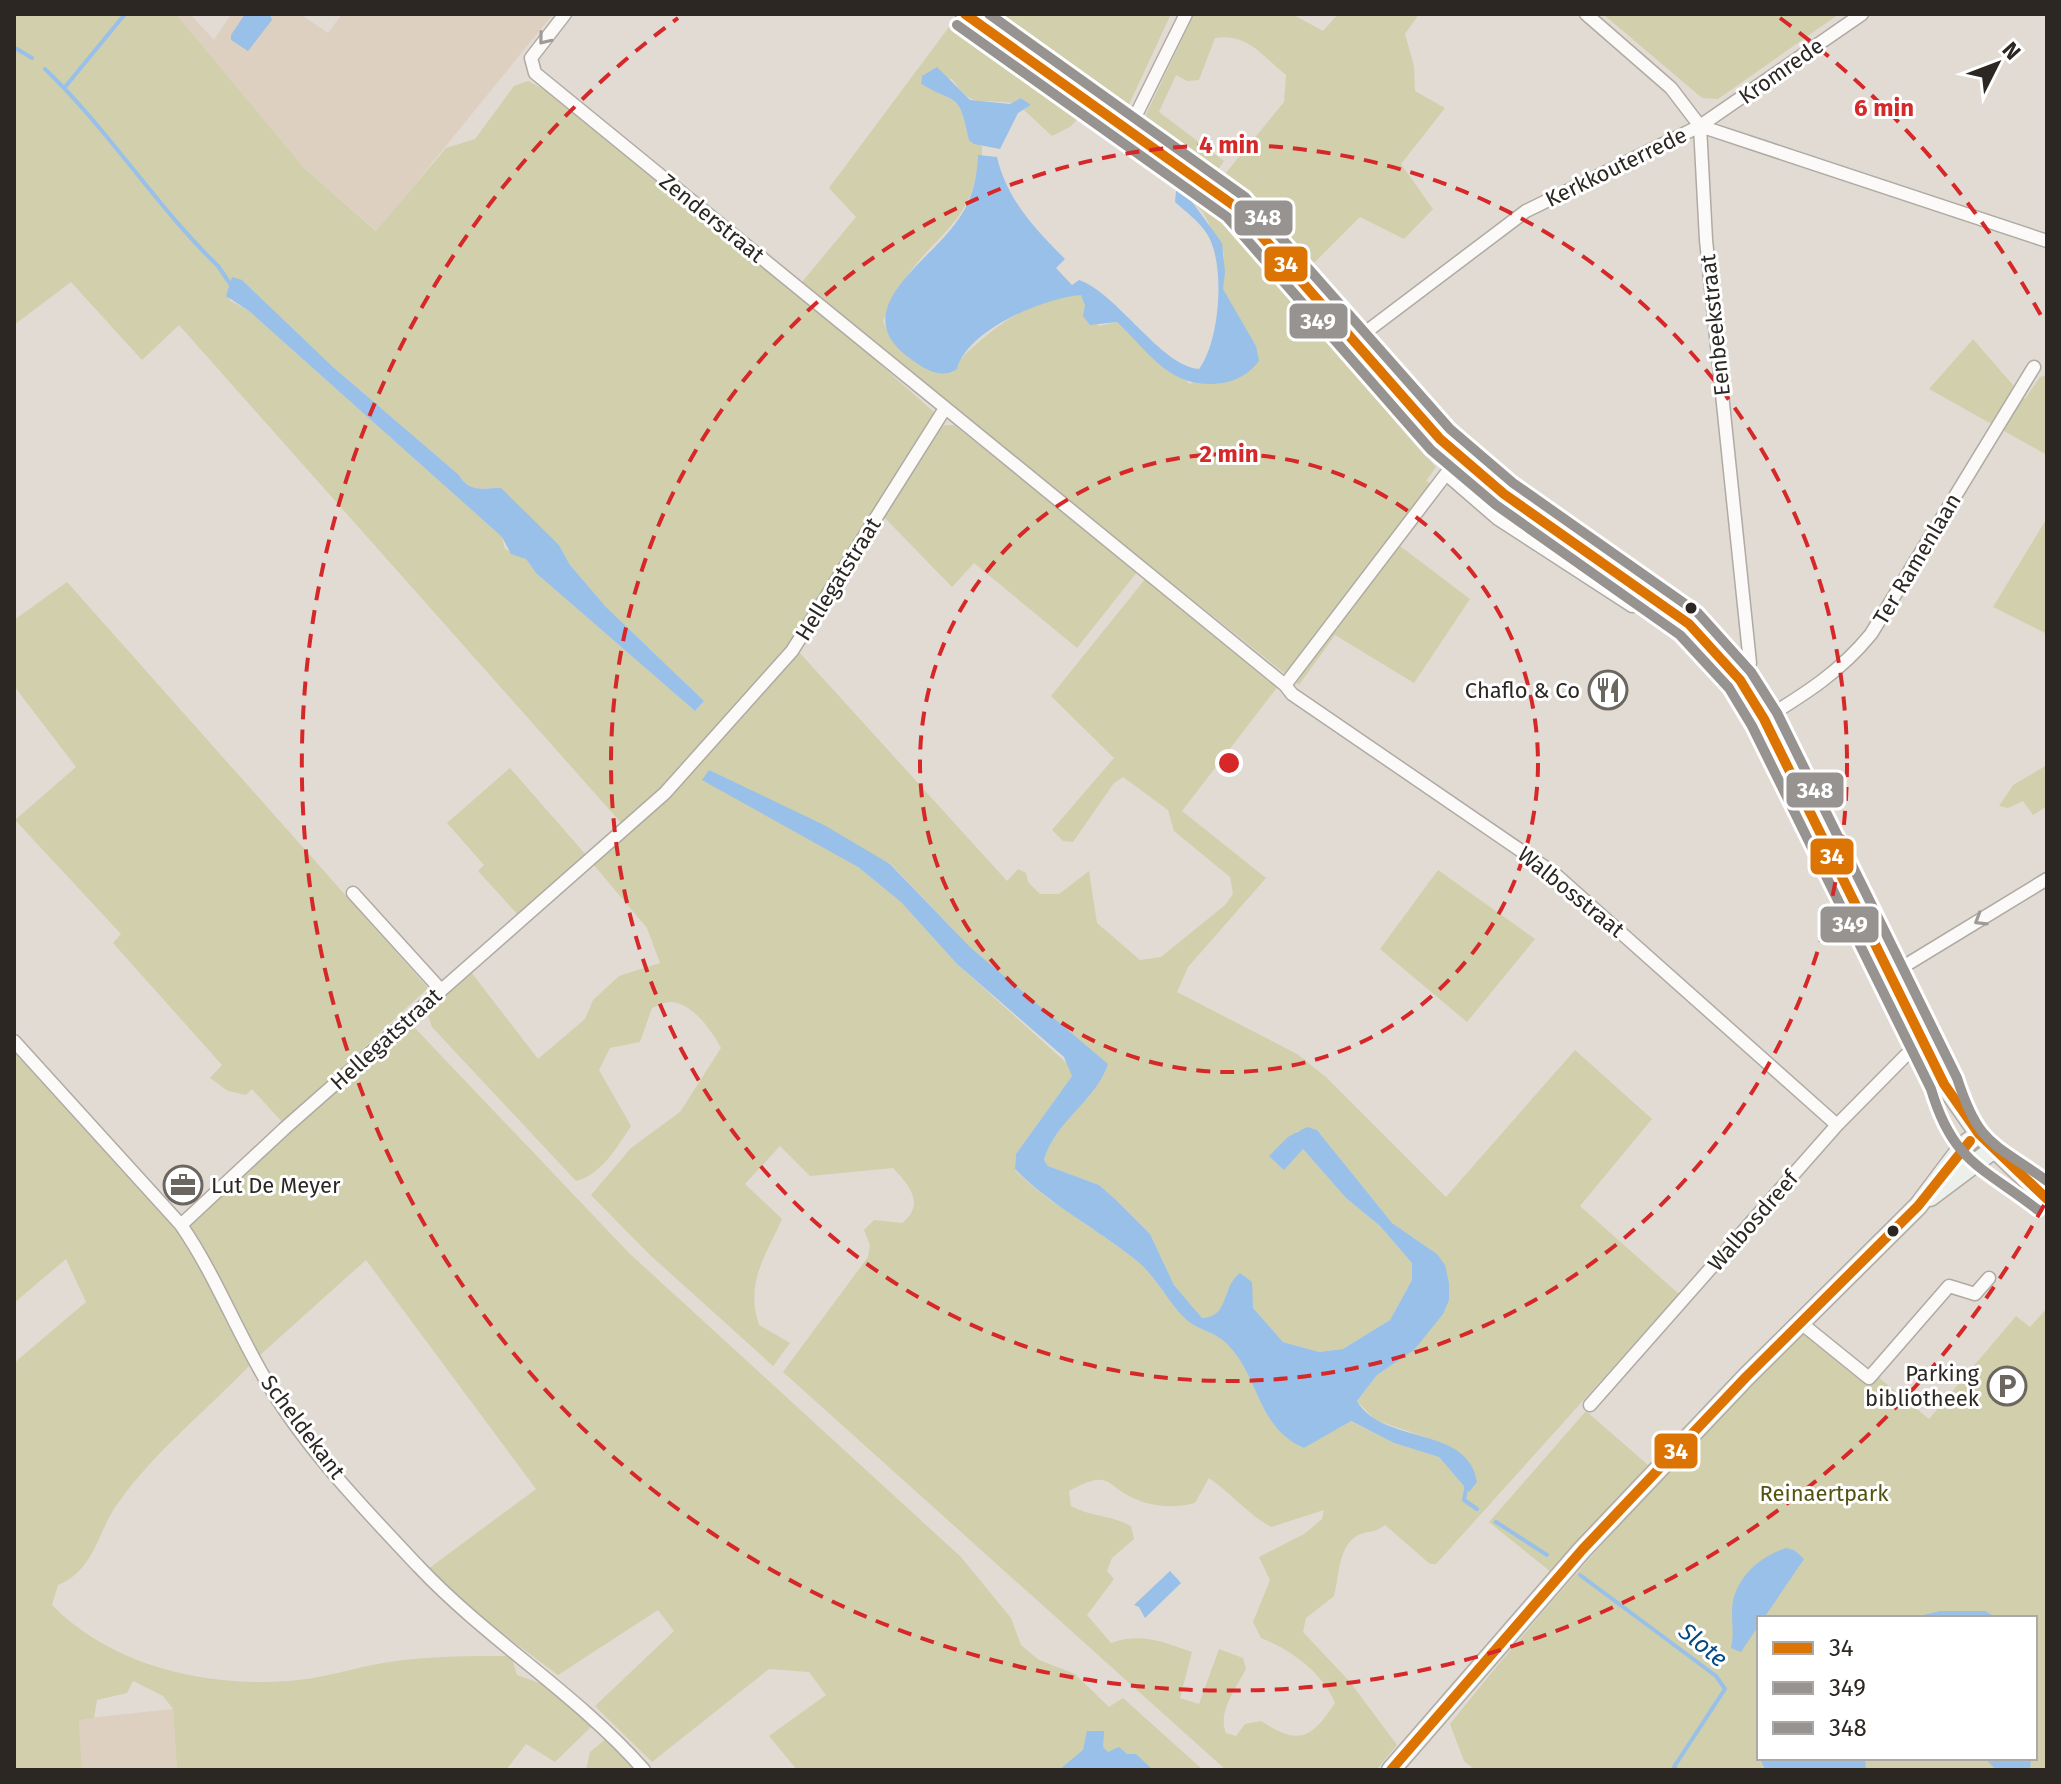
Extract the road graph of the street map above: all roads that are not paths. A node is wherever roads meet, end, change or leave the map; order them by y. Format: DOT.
graph roads {
  1 [pos="565,14"];
  2 [pos="965,14"];
  3 [pos="1186,14"];
  4 [pos="1586,14"];
  5 [pos="1862,14"];
  6 [pos="1700,126"];
  7 [pos="1129,129"];
  8 [pos="2047,241"];
  9 [pos="1354,341"];
  10 [pos="2034,367"];
  11 [pos="944,410"];
  12 [pos="1462,460"];
  13 [pos="1446,474"];
  14 [pos="1652,597"];
  15 [pos="1740,680"];
  16 [pos="1285,685"];
  17 [pos="1764,719"];
  18 [pos="2047,879"];
  19 [pos="353,893"];
  20 [pos="1888,976"];
  21 [pos="441,990"];
  22 [pos="14,1041"];
  23 [pos="1920,1041"];
  24 [pos="1837,1125"];
  25 [pos="1975,1137"];
  26 [pos="1989,1152"];
  27 [pos="2047,1199"];
  28 [pos="1918,1206"];
  29 [pos="181,1225"];
  30 [pos="1989,1278"];
  31 [pos="1801,1323"];
  32 [pos="1590,1405"];
  33 [pos="644,1770"];
  34 [pos="1391,1770"];
  1 -- 11 [label="street, Zenderstraat, one-way"];
  2 -- 7 [label="main road"];
  3 -- 7 [label="street"];
  4 -- 6 [label="street"];
  5 -- 6 [label="street, Kromrede"];
  6 -- 8 [label="street, Kerkkouterrede"];
  6 -- 9 [label="street, Kerkkouterrede"];
  6 -- 15 [label="street, Eenbeekstraat"];
  7 -- 9 [label="main road"];
  9 -- 12 [label="main road"];
  10 -- 17 [label="street, Ter Ramenlaan"];
  11 -- 16 [label="street"];
  11 -- 21 [label="street, Hellegatstraat"];
  12 -- 13 [label="street"];
  12 -- 14 [label="main road"];
  13 -- 14 [label="street"];
  13 -- 16 [label="street"];
  14 -- 15 [label="main road"];
  15 -- 17 [label="main road"];
  16 -- 24 [label="street, Walbosstraat"];
  17 -- 20 [label="main road"];
  18 -- 20 [label="street, one-way"];
  19 -- 21 [label="street"];
  20 -- 23 [label="main road"];
  21 -- 29 [label="street, Hellegatstraat"];
  22 -- 29 [label="street, Scheldekant"];
  23 -- 24 [label="street, Walbosdreef"];
  23 -- 25 [label="main road"];
  24 -- 32 [label="street, Walbosdreef"];
  25 -- 26 [label="main road"];
  25 -- 28 [label="main road"];
  26 -- 27 [label="main road"];
  26 -- 28 [label="main road"];
  28 -- 31 [label="main road"];
  29 -- 33 [label="street, Scheldekant"];
  30 -- 31 [label="street"];
  31 -- 34 [label="main road"];
}
